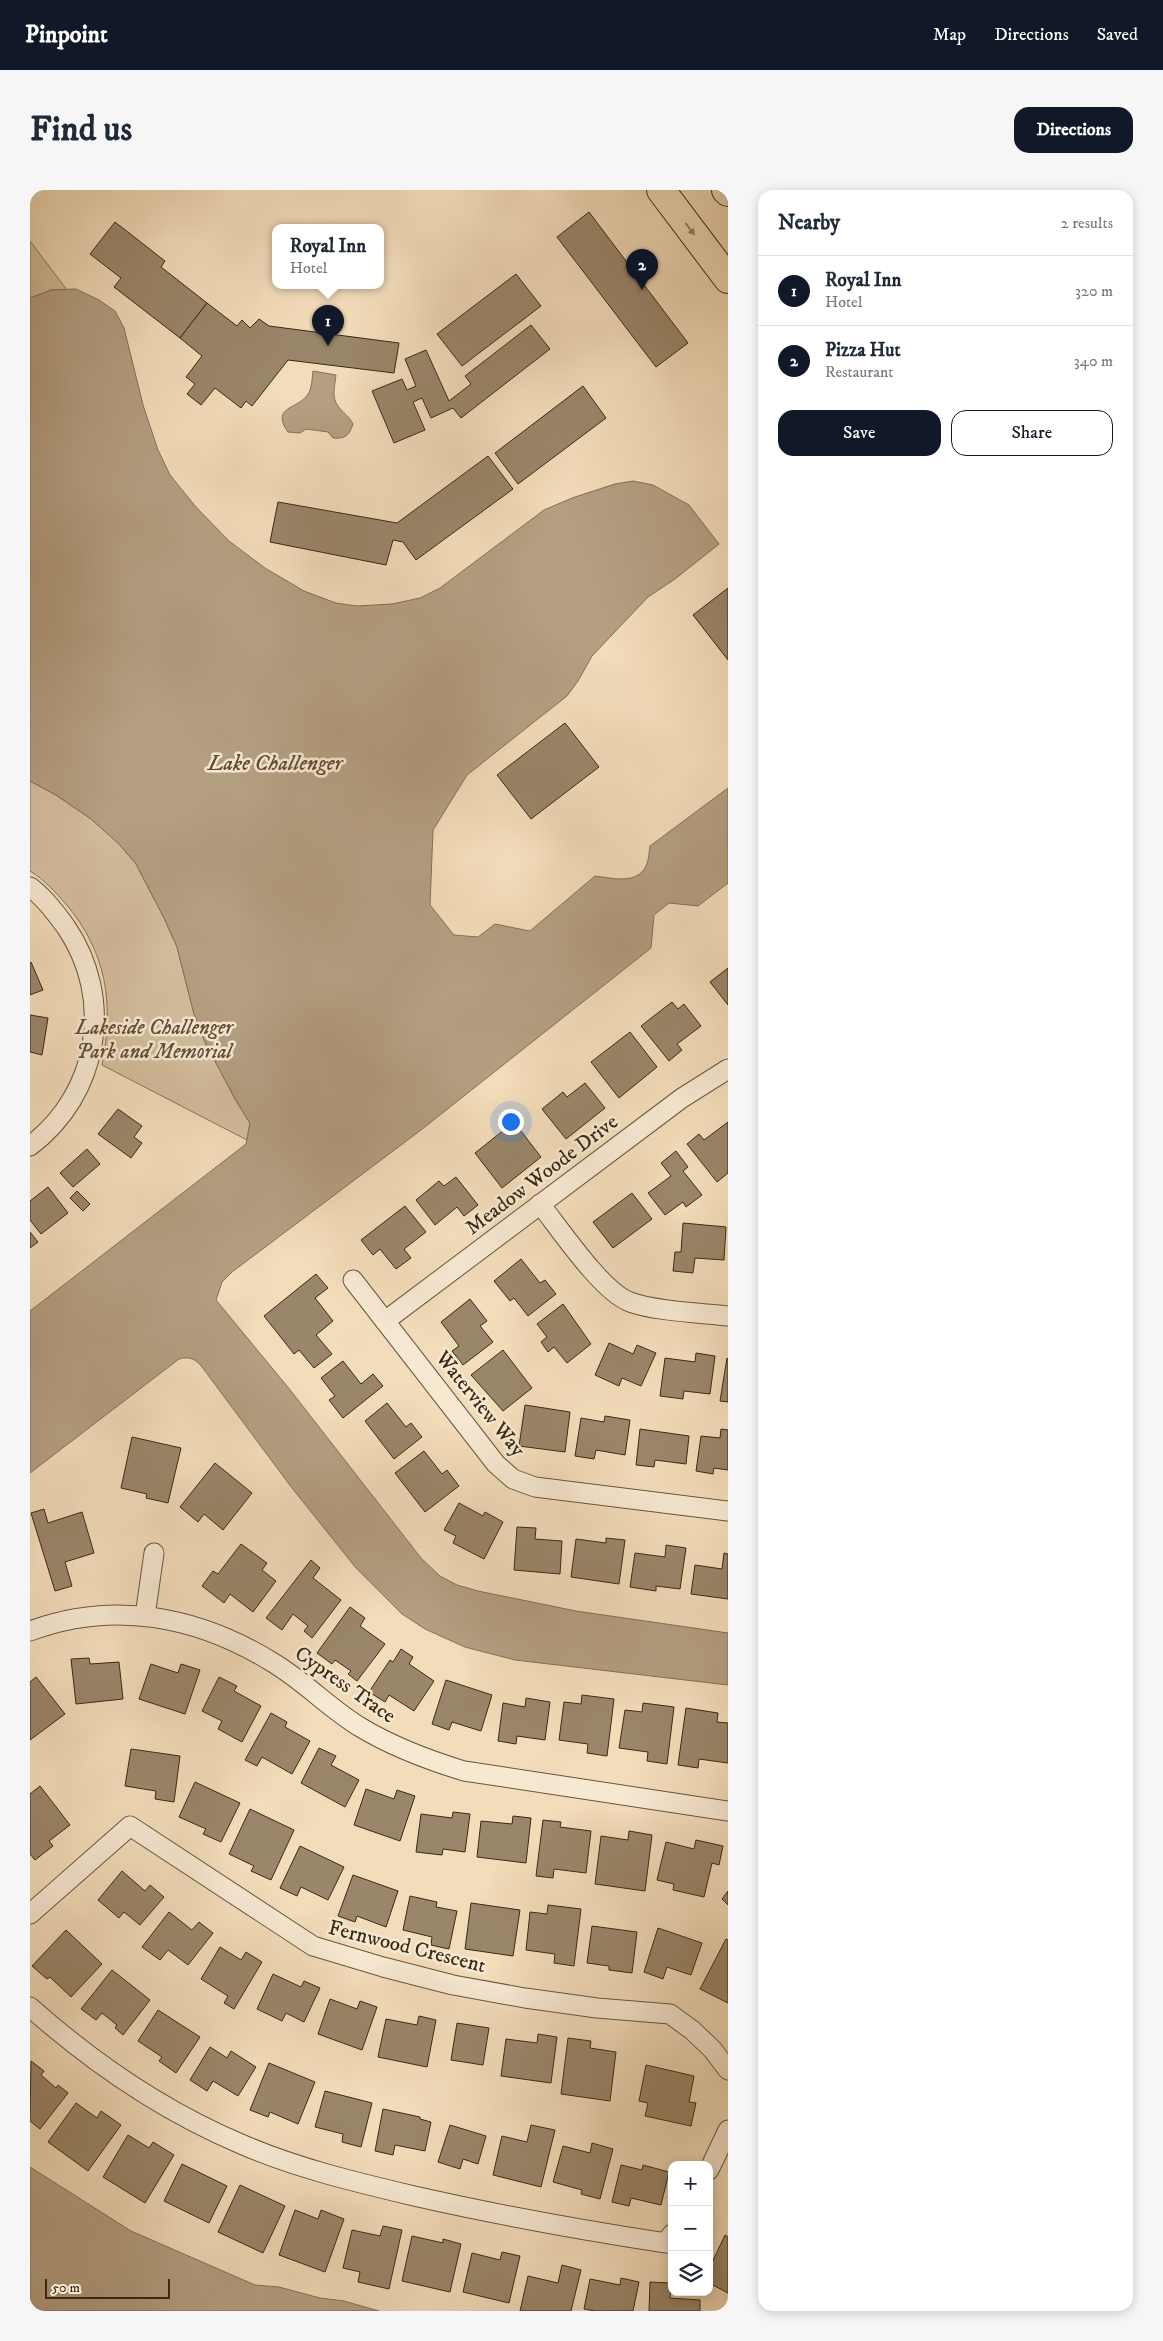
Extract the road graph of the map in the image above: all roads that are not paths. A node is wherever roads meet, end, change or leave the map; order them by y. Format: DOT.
graph roads {
  1 [pos="660,190"];
  2 [pos="728,279"];
  3 [pos="30,887"];
  4 [pos="728,1069"];
  5 [pos="30,1146"];
  6 [pos="540,1204"];
  7 [pos="353,1280"];
  8 [pos="728,1316"];
  9 [pos="385,1322"];
  10 [pos="728,1511"];
  11 [pos="154,1553"];
  12 [pos="145,1616"];
  13 [pos="30,1631"];
  14 [pos="728,1811"];
  15 [pos="30,1914"];
  16 [pos="30,2007"];
  17 [pos="728,2070"];
  18 [pos="728,2130"];
  19 [pos="713,2162"];
  20 [pos="668,2241"];
  1 -- 2 [label="highway, one-way"];
  3 -- 5 [label="street"];
  4 -- 6 [label="street, Meadow Woode Drive"];
  6 -- 8 [label="street"];
  6 -- 9 [label="street, Meadow Woode Drive"];
  7 -- 9 [label="street, Waterview Way"];
  9 -- 10 [label="street, Waterview Way"];
  11 -- 12 [label="street"];
  12 -- 13 [label="street, Cypress Trace"];
  12 -- 14 [label="street, Cypress Trace"];
  15 -- 17 [label="street, Fernwood Crescent"];
  16 -- 20 [label="street"];
  18 -- 19 [label="street"];
}
